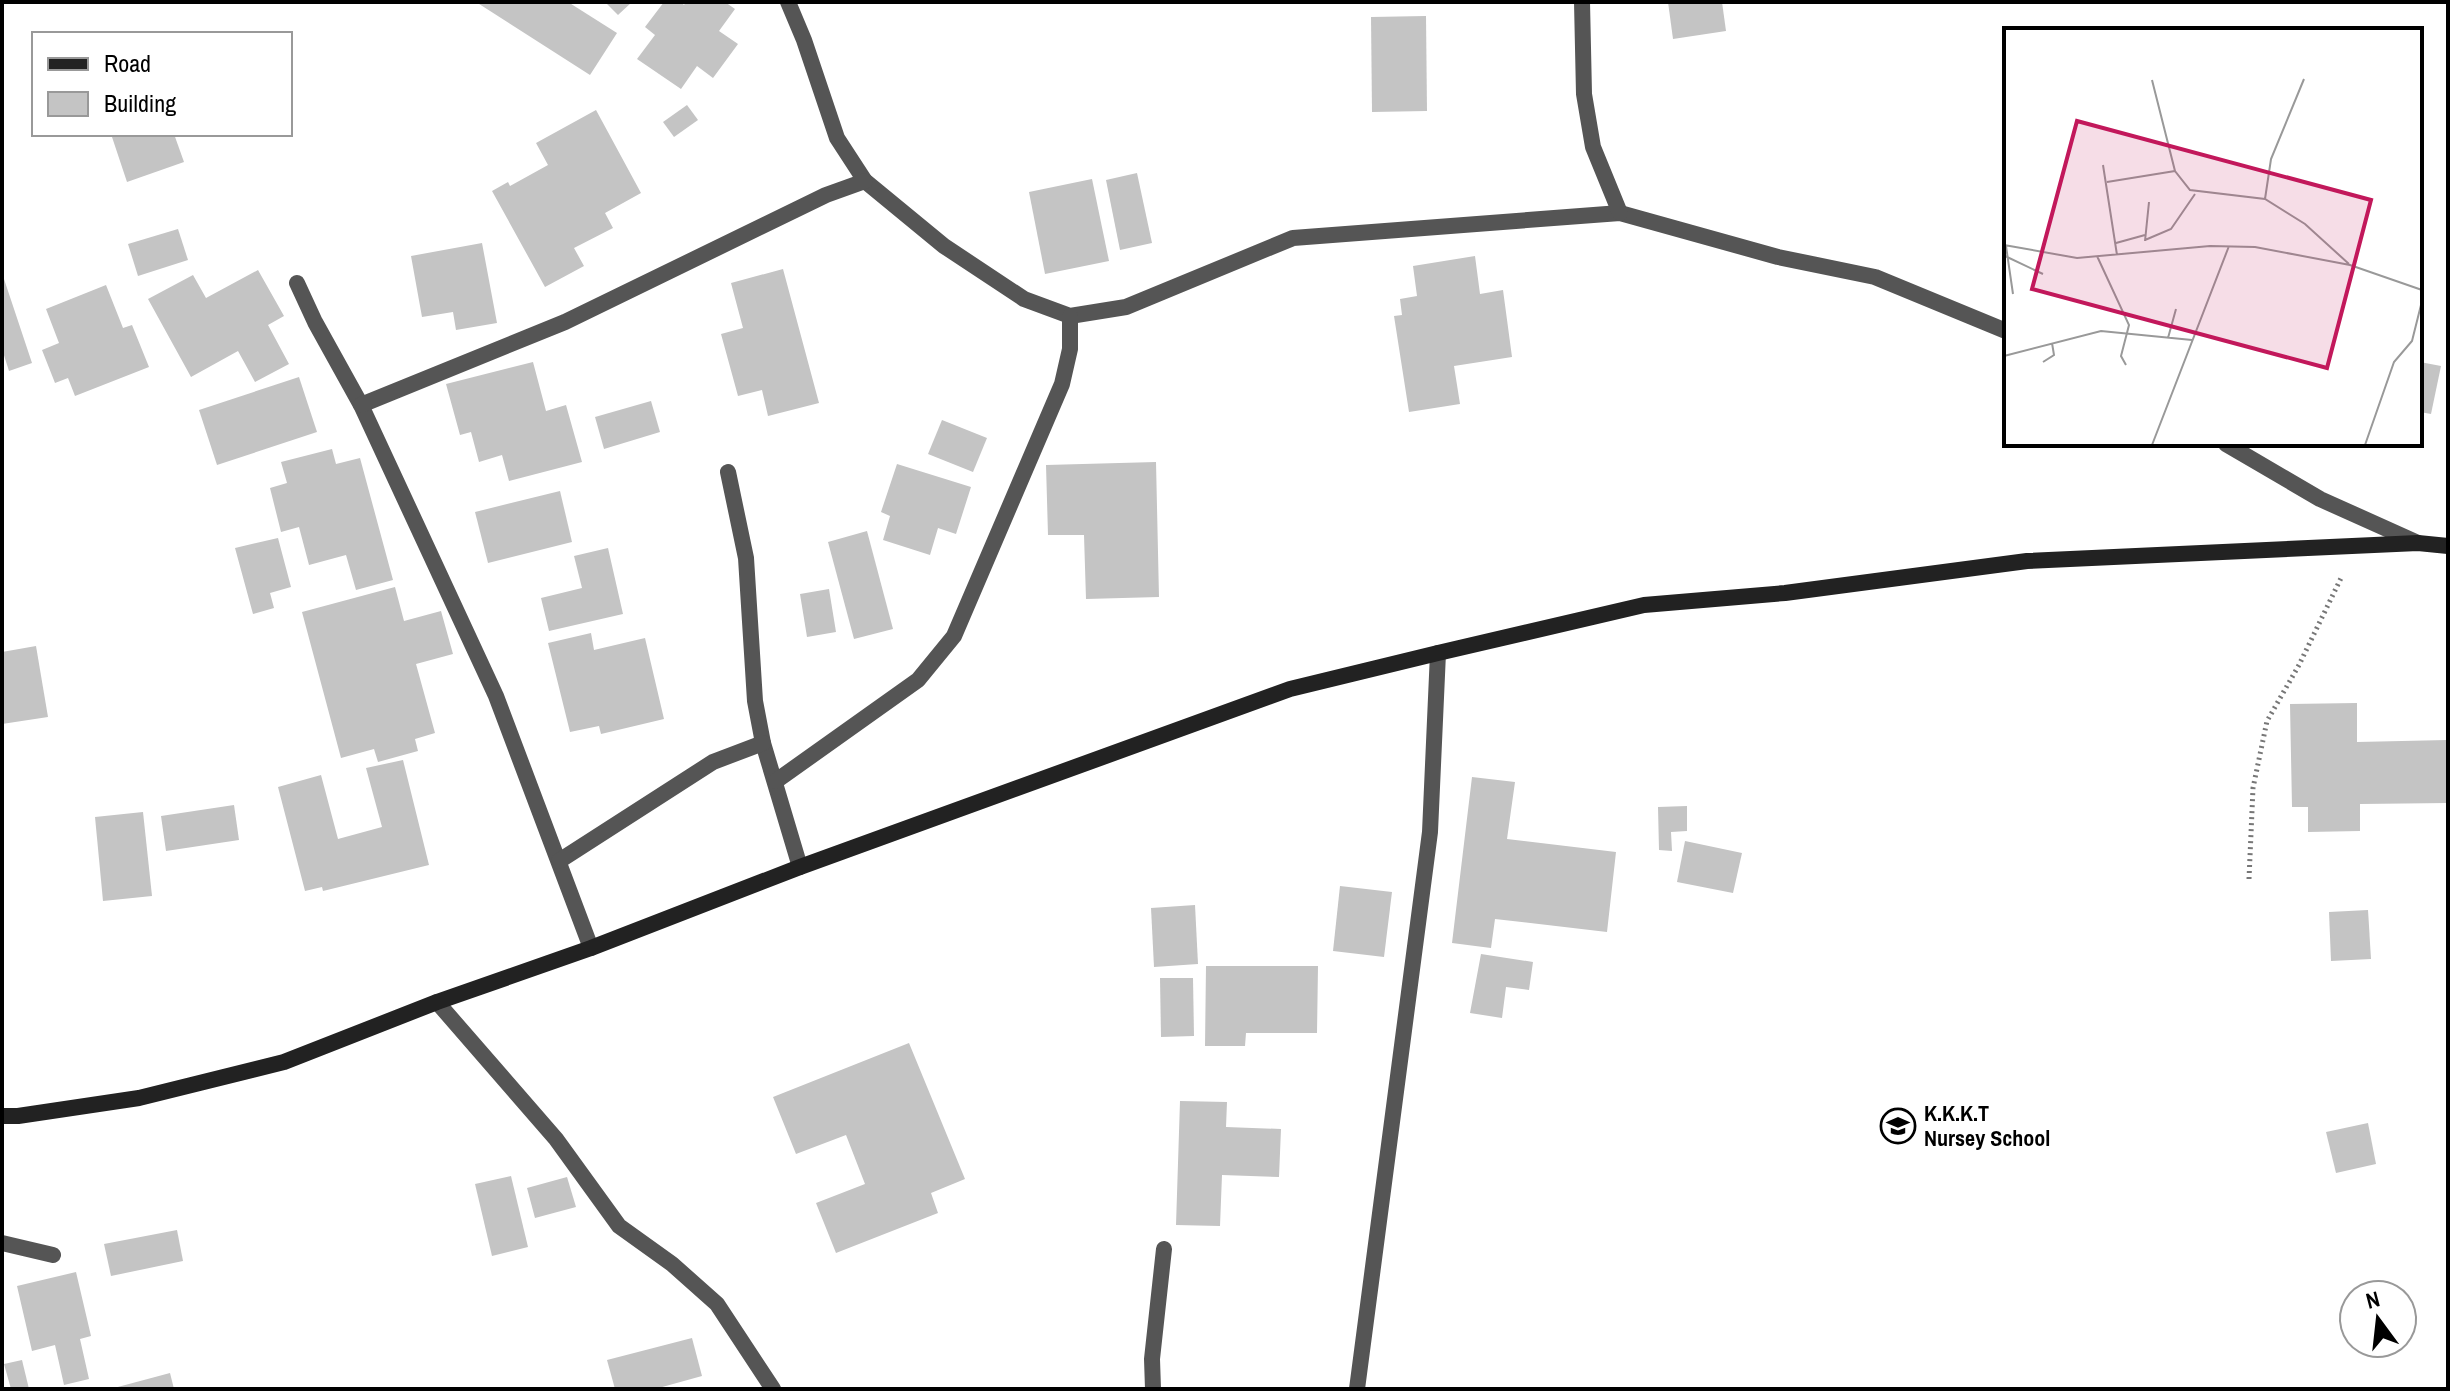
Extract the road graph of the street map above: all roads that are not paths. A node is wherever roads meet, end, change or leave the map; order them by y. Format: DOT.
graph roads {
  1 [pos="788,2"];
  2 [pos="1582,2"];
  3 [pos="865,181"];
  4 [pos="1620,213"];
  5 [pos="297,283"];
  6 [pos="1070,316"];
  7 [pos="2004,330"];
  8 [pos="361,405"];
  9 [pos="2229,446"];
  10 [pos="728,472"];
  11 [pos="2418,543"];
  12 [pos="2448,546"];
  13 [pos="1438,653"];
  14 [pos="763,743"];
  15 [pos="776,781"];
  16 [pos="559,861"];
  17 [pos="800,867"];
  18 [pos="591,948"];
  19 [pos="437,1002"];
  20 [pos="2,1116"];
  21 [pos="2,1243"];
  22 [pos="1164,1249"];
  23 [pos="53,1255"];
  24 [pos="773,1389"];
  25 [pos="1153,1389"];
  26 [pos="1357,1389"];
  1 -- 3 [label="street"];
  2 -- 4 [label="street"];
  3 -- 6 [label="street"];
  3 -- 8 [label="street"];
  4 -- 6 [label="street"];
  4 -- 7 [label="street"];
  5 -- 8 [label="street"];
  6 -- 15 [label="street"];
  8 -- 16 [label="street"];
  9 -- 11 [label="street"];
  10 -- 14 [label="street"];
  11 -- 12 [label="street"];
  11 -- 13 [label="street"];
  13 -- 17 [label="street"];
  13 -- 26 [label="street"];
  14 -- 15 [label="street"];
  14 -- 16 [label="street"];
  15 -- 17 [label="street"];
  16 -- 18 [label="street"];
  17 -- 18 [label="street"];
  18 -- 19 [label="street"];
  19 -- 20 [label="street"];
  19 -- 24 [label="street"];
  21 -- 23 [label="street"];
  22 -- 25 [label="street"];
}
